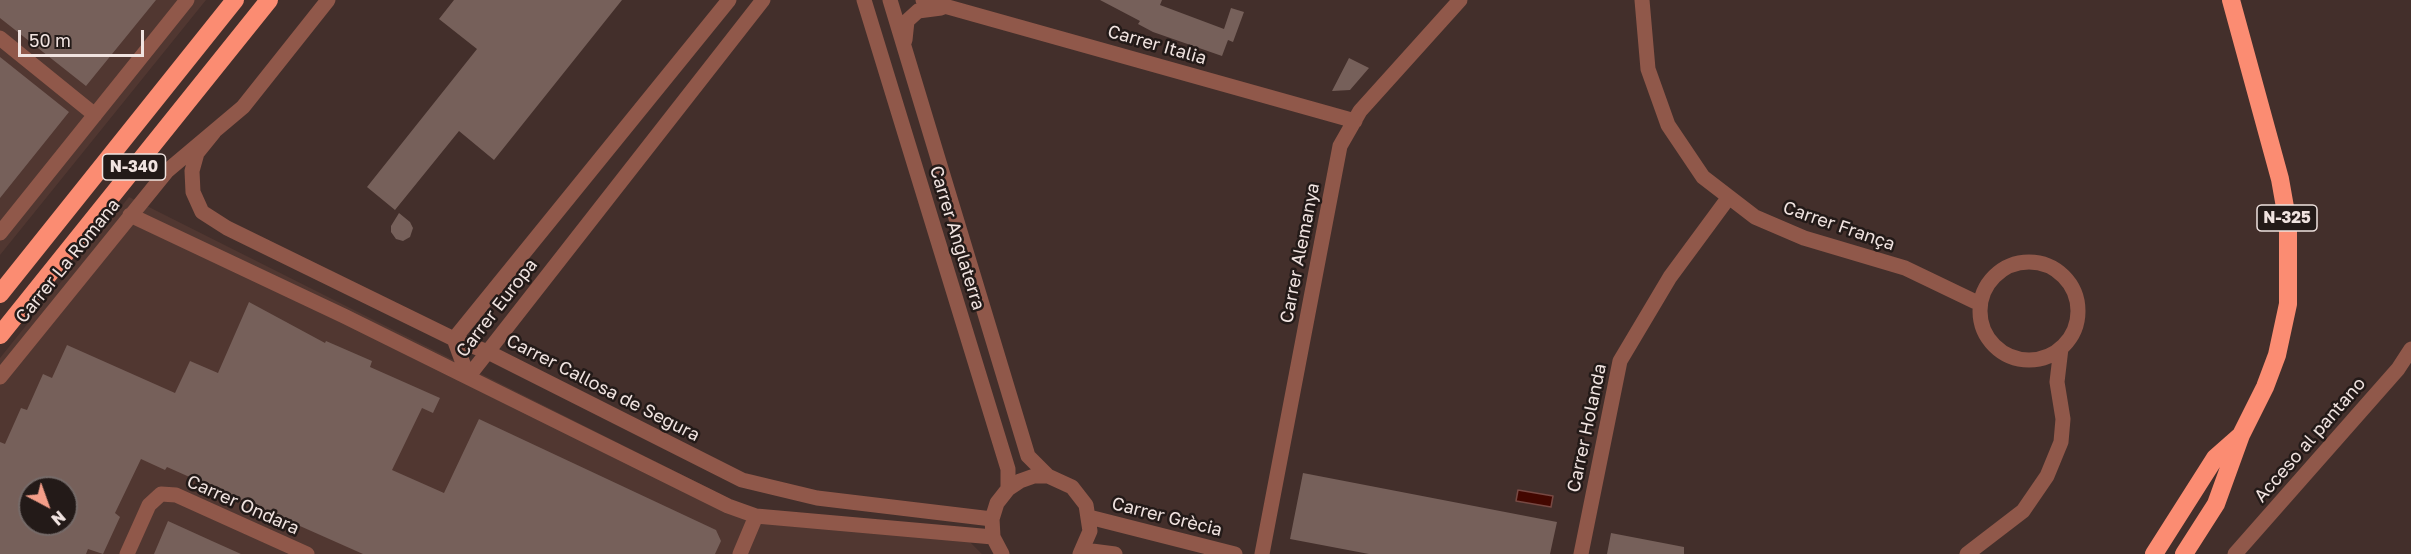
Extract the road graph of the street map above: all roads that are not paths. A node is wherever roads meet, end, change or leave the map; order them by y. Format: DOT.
graph roads {
  1 [pos="187,0"];
  2 [pos="235,0"];
  3 [pos="268,0"];
  4 [pos="328,0"];
  5 [pos="729,0"];
  6 [pos="763,0"];
  7 [pos="864,0"];
  8 [pos="890,0"];
  9 [pos="923,0"];
  10 [pos="1460,0"];
  11 [pos="1642,0"];
  12 [pos="2231,0"];
  13 [pos="950,7"];
  14 [pos="0,38"];
  15 [pos="904,47"];
  16 [pos="95,115"];
  17 [pos="1355,121"];
  18 [pos="214,132"];
  19 [pos="1730,197"];
  20 [pos="130,215"];
  21 [pos="0,233"];
  22 [pos="0,294"];
  23 [pos="1980,304"];
  24 [pos="0,335"];
  25 [pos="454,339"];
  26 [pos="2061,348"];
  27 [pos="2411,349"];
  28 [pos="488,352"];
  29 [pos="2035,360"];
  30 [pos="0,377"];
  31 [pos="468,377"];
  32 [pos="2057,382"];
  33 [pos="2241,435"];
  34 [pos="1048,476"];
  35 [pos="1008,489"];
  36 [pos="756,516"];
  37 [pos="1089,517"];
  38 [pos="992,519"];
  39 [pos="993,537"];
  40 [pos="1082,552"];
  41 [pos="127,554"];
  42 [pos="307,554"];
  43 [pos="740,554"];
  44 [pos="1002,554"];
  45 [pos="1115,554"];
  46 [pos="1235,554"];
  47 [pos="1262,554"];
  48 [pos="1581,554"];
  49 [pos="1967,554"];
  50 [pos="2154,554"];
  51 [pos="2184,554"];
  52 [pos="2235,554"];
  1 -- 16 [label="street"];
  2 -- 22 [label="highway, N-340"];
  3 -- 24 [label="highway, N-340"];
  4 -- 18 [label="street"];
  5 -- 25 [label="street, Carrer Europa"];
  6 -- 28 [label="street, Carrer Europa"];
  7 -- 35 [label="street, Carrer Anglaterra"];
  8 -- 15 [label="street, Carrer Anglaterra"];
  9 -- 13 [label="street, Carrer Italia"];
  10 -- 17 [label="street, Carrer Alemanya"];
  11 -- 19 [label="street, Carrer França"];
  12 -- 33 [label="highway, N-325"];
  13 -- 15 [label="street, Carrer Italia"];
  13 -- 17 [label="street, Carrer Italia"];
  14 -- 16 [label="street"];
  15 -- 34 [label="street, Carrer Anglaterra"];
  16 -- 21 [label="street"];
  17 -- 47 [label="street, Carrer Alemanya"];
  18 -- 20 [label="street, Carrer La Romana"];
  18 -- 25 [label="street, Carrer Callosa de Segura"];
  19 -- 23 [label="street, Carrer França"];
  19 -- 48 [label="street, Carrer Holanda"];
  20 -- 30 [label="street, Carrer La Romana"];
  20 -- 31 [label="street"];
  23 -- 26 [label="street"];
  23 -- 29 [label="street"];
  25 -- 28 [label="street, Carrer Callosa de Segura"];
  25 -- 31 [label="street, Carrer Europa"];
  26 -- 29 [label="street"];
  26 -- 32 [label="street"];
  27 -- 52 [label="street, Acceso al pantano"];
  28 -- 31 [label="street, Carrer Europa"];
  28 -- 38 [label="street, Carrer Callosa de Segura"];
  29 -- 32 [label="street"];
  31 -- 36 [label="street"];
  32 -- 49 [label="street"];
  33 -- 50 [label="highway, N-325"];
  33 -- 51 [label="highway, N-325"];
  34 -- 35 [label="street"];
  34 -- 37 [label="street, Carrer Anglaterra"];
  35 -- 38 [label="street"];
  36 -- 39 [label="street"];
  36 -- 43 [label="street"];
  37 -- 40 [label="street"];
  37 -- 46 [label="street, Carrer Grècia"];
  38 -- 39 [label="street"];
  39 -- 44 [label="street"];
  40 -- 45 [label="street"];
  41 -- 42 [label="street, Carrer Ondara"];
}
